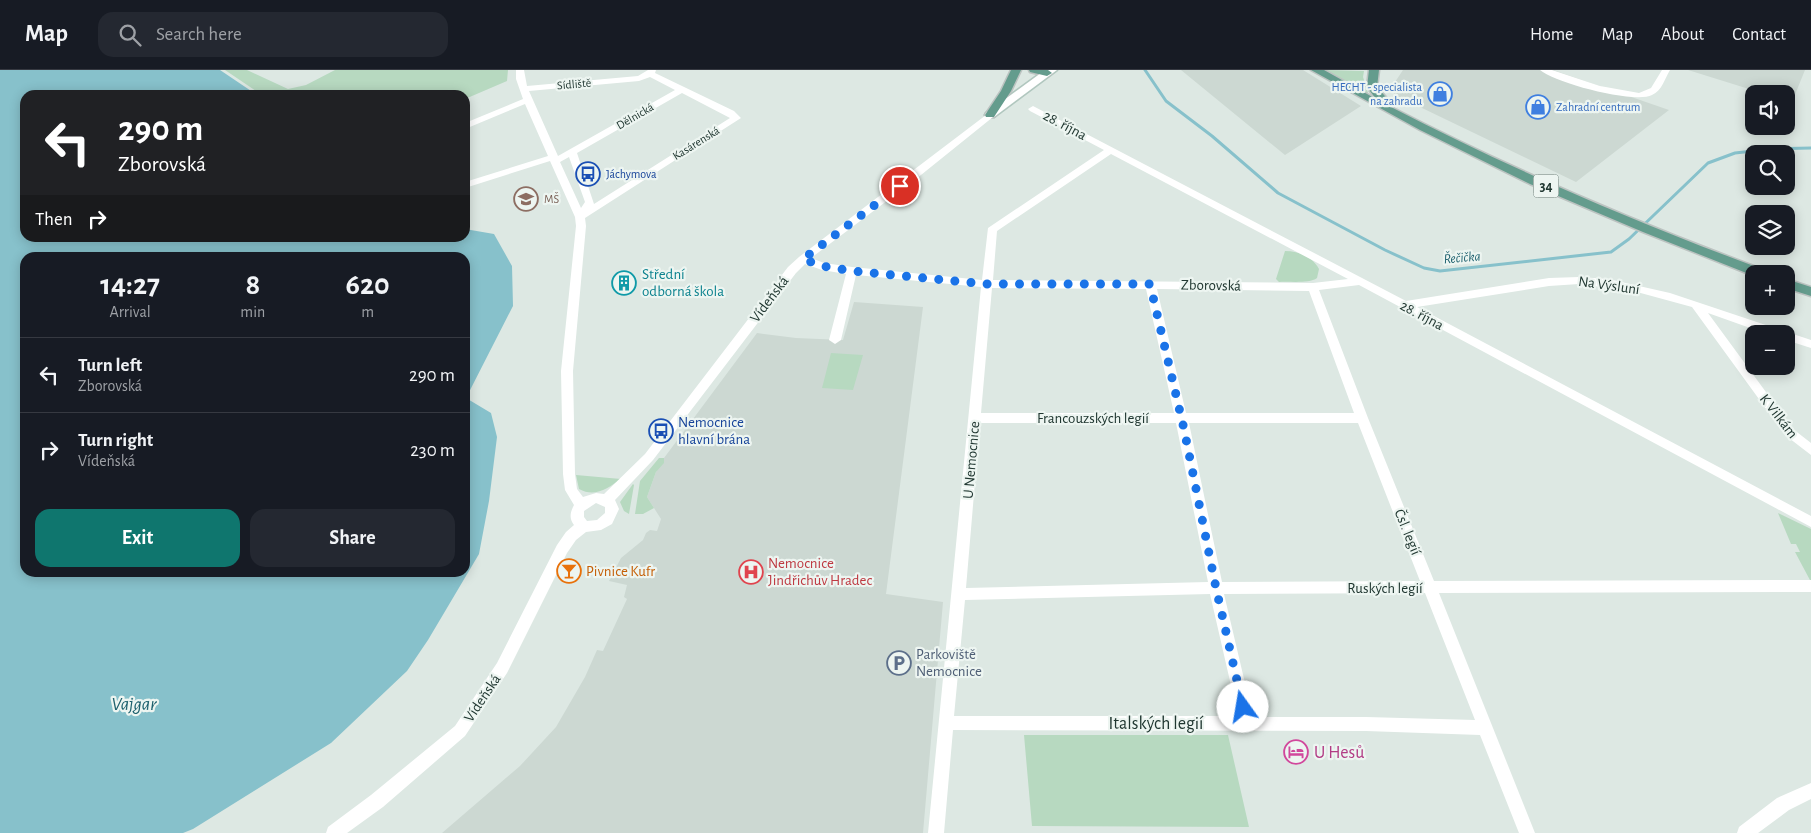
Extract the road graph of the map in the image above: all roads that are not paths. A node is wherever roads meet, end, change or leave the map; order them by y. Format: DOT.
graph roads {
  1 [pos="520,70"];
  2 [pos="1016,70"];
  3 [pos="1034,70"];
  4 [pos="1316,70"];
  5 [pos="1374,70"];
  6 [pos="1544,70"];
  7 [pos="1666,70"];
  8 [pos="1047,71"];
  9 [pos="651,72"];
  10 [pos="524,89"];
  11 [pos="683,89"];
  12 [pos="528,100"];
  13 [pos="1033,109"];
  14 [pos="990,115"];
  15 [pos="470,124"];
  16 [pos="1422,128"];
  17 [pos="1111,150"];
  18 [pos="572,153"];
  19 [pos="554,159"];
  20 [pos="470,184"];
  21 [pos="580,217"];
  22 [pos="803,259"];
  23 [pos="1745,267"];
  24 [pos="852,271"];
  25 [pos="1360,281"];
  26 [pos="986,284"];
  27 [pos="1150,284"];
  28 [pos="1795,286"];
  29 [pos="1313,287"];
  30 [pos="1811,292"];
  31 [pos="1403,305"];
  32 [pos="1697,306"];
  33 [pos="1753,325"];
  34 [pos="1795,339"];
  35 [pos="835,340"];
  36 [pos="1811,344"];
  37 [pos="1180,417"];
  38 [pos="975,418"];
  39 [pos="1362,418"];
  40 [pos="1811,450"];
  41 [pos="607,500"];
  42 [pos="581,505"];
  43 [pos="1811,522"];
  44 [pos="583,526"];
  45 [pos="1811,586"];
  46 [pos="1216,588"];
  47 [pos="1430,588"];
  48 [pos="959,594"];
  49 [pos="946,723"];
  50 [pos="1247,724"];
  51 [pos="1486,728"];
  52 [pos="1811,791"];
  53 [pos="334,833"];
  54 [pos="936,833"];
  55 [pos="1527,833"];
  56 [pos="1745,833"];
  1 -- 10 [label="street"];
  2 -- 14 [label="main road"];
  3 -- 8 [label="main road"];
  4 -- 16 [label="main road, 34"];
  5 -- 16 [label="main road"];
  6 -- 7 [label="street"];
  8 -- 14 [label="main road"];
  9 -- 10 [label="street, Sídliště"];
  9 -- 11 [label="street"];
  10 -- 12 [label="street"];
  11 -- 18 [label="street, Dělnická"];
  11 -- 21 [label="street, Kasárenská"];
  12 -- 15 [label="street"];
  12 -- 19 [label="street"];
  13 -- 17 [label="street, 28. října"];
  14 -- 22 [label="street, Vídeňská"];
  16 -- 23 [label="main road, 34"];
  17 -- 25 [label="street, 28. října"];
  17 -- 26 [label="street, U Nemocnice"];
  18 -- 19 [label="street, Dělnická"];
  18 -- 21 [label="street"];
  19 -- 20 [label="street, Dělnická"];
  19 -- 21 [label="street"];
  21 -- 42 [label="street"];
  22 -- 24 [label="street, Zborovská"];
  22 -- 41 [label="street, Vídeňská"];
  24 -- 26 [label="street, Zborovská"];
  24 -- 35 [label="street"];
  25 -- 29 [label="street, Zborovská"];
  25 -- 31 [label="street, 28. října"];
  26 -- 27 [label="street, Zborovská"];
  26 -- 38 [label="street, U Nemocnice"];
  27 -- 29 [label="street, Zborovská"];
  27 -- 37 [label="street"];
  28 -- 30 [label="main road"];
  29 -- 39 [label="street, Čsl. legií"];
  31 -- 32 [label="street, Na Výsluní"];
  31 -- 43 [label="street, 28. října"];
  32 -- 33 [label="street, Na Výsluní"];
  32 -- 40 [label="street, K Vilkám"];
  34 -- 36 [label="street"];
  37 -- 38 [label="street, Francouzských legií"];
  37 -- 39 [label="street, Francouzských legií"];
  37 -- 46 [label="street"];
  38 -- 48 [label="street, U Nemocnice"];
  39 -- 47 [label="street, Čsl. legií"];
  41 -- 42 [label="street"];
  41 -- 44 [label="street"];
  42 -- 44 [label="street"];
  44 -- 53 [label="street, Vídeňská"];
  45 -- 47 [label="street, Ruských legií"];
  46 -- 47 [label="street, Ruských legií"];
  46 -- 48 [label="street, Ruských legií"];
  46 -- 50 [label="street"];
  47 -- 51 [label="street, Čsl. legií"];
  48 -- 49 [label="street, U Nemocnice"];
  49 -- 50 [label="street, Italských legií"];
  49 -- 54 [label="street, U Nemocnice"];
  50 -- 51 [label="street, Italských legií"];
  51 -- 55 [label="street, Čsl. legií"];
  52 -- 56 [label="street"];
}
